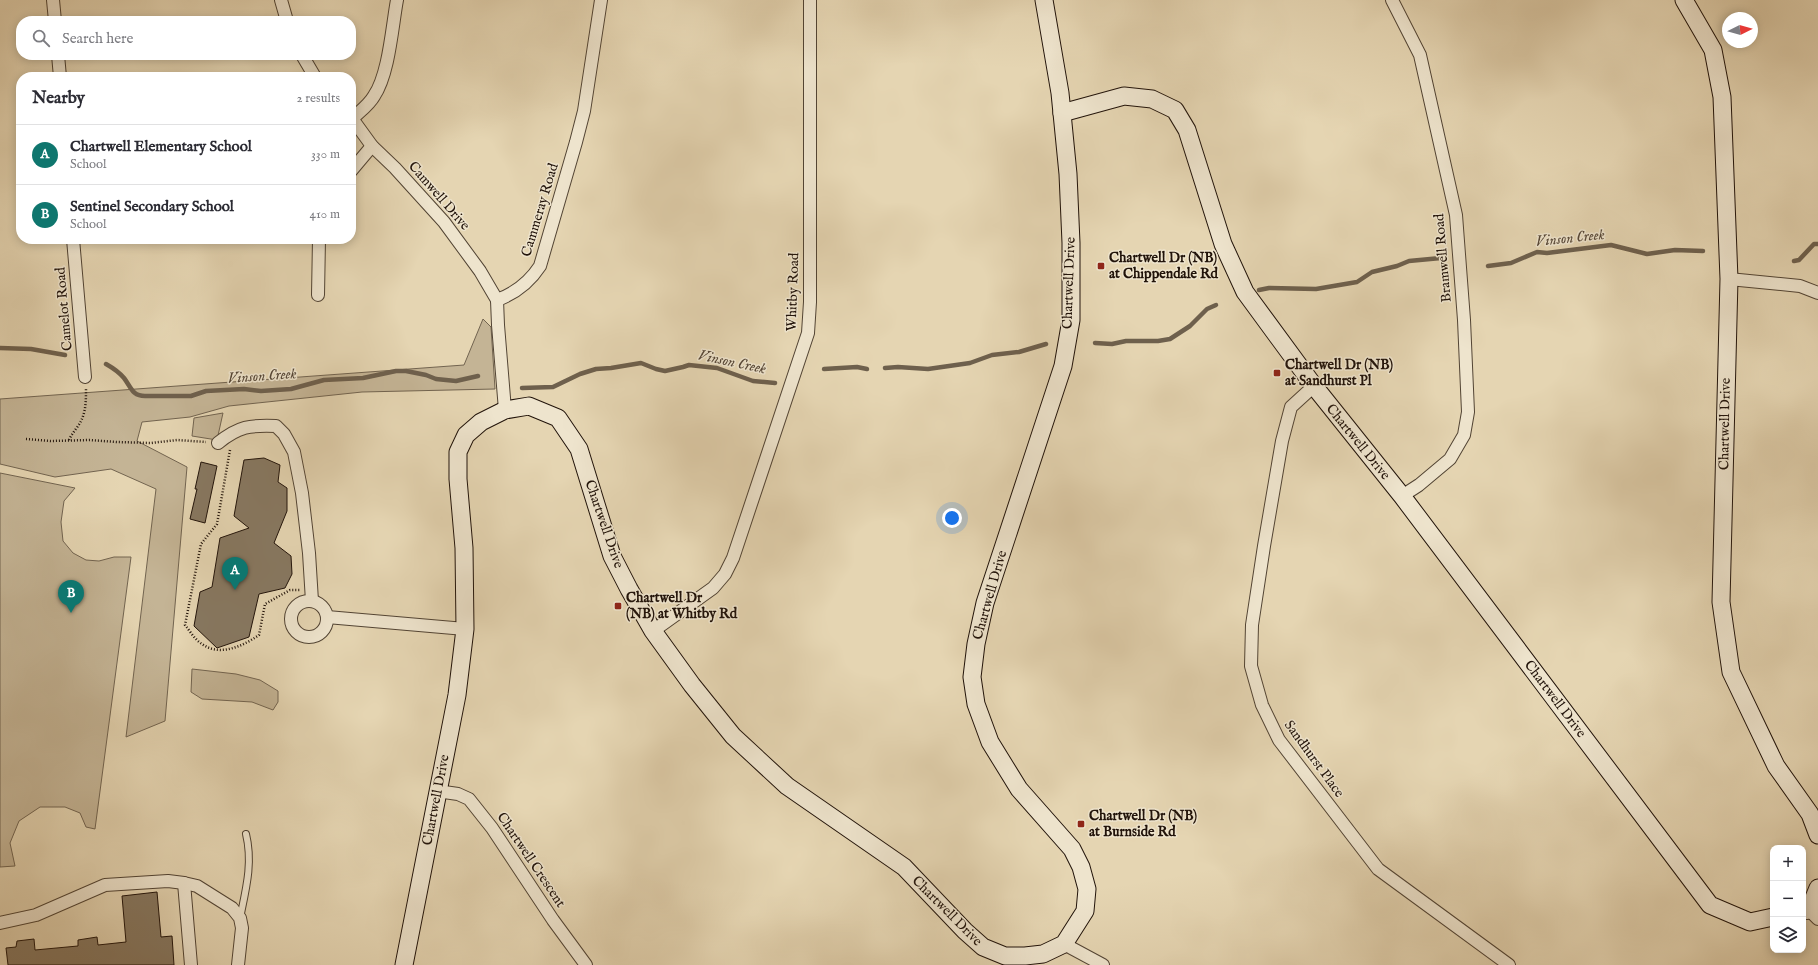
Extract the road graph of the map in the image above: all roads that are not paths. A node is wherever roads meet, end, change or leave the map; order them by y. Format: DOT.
graph roads {
  1 [pos="53,0"];
  2 [pos="281,0"];
  3 [pos="397,0"];
  4 [pos="601,0"];
  5 [pos="810,0"];
  6 [pos="1044,0"];
  7 [pos="1392,0"];
  8 [pos="1684,0"];
  9 [pos="55,16"];
  10 [pos="286,16"];
  11 [pos="58,60"];
  12 [pos="305,60"];
  13 [pos="60,72"];
  14 [pos="312,72"];
  15 [pos="1062,113"];
  16 [pos="356,114"];
  17 [pos="356,124"];
  18 [pos="372,146"];
  19 [pos="356,165"];
  20 [pos="73,244"];
  21 [pos="319,244"];
  22 [pos="1729,279"];
  23 [pos="1818,293"];
  24 [pos="318,294"];
  25 [pos="498,300"];
  26 [pos="85,377"];
  27 [pos="1314,386"];
  28 [pos="505,410"];
  29 [pos="218,442"];
  30 [pos="1402,496"];
  31 [pos="311,596"];
  32 [pos="327,617"];
  33 [pos="465,629"];
  34 [pos="653,631"];
  35 [pos="437,791"];
  36 [pos="246,834"];
  37 [pos="1818,835"];
  38 [pos="184,883"];
  39 [pos="1818,888"];
  40 [pos="1810,913"];
  41 [pos="240,918"];
  42 [pos="1770,918"];
  43 [pos="0,923"];
  44 [pos="1064,944"];
  45 [pos="191,965"];
  46 [pos="238,965"];
  47 [pos="404,965"];
  48 [pos="586,965"];
  49 [pos="1103,965"];
  50 [pos="1509,965"];
  1 -- 9 [label="street"];
  2 -- 10 [label="street"];
  3 -- 16 [label="street"];
  4 -- 25 [label="street, Cammeray Road"];
  5 -- 34 [label="street, Whitby Road"];
  6 -- 15 [label="street"];
  7 -- 30 [label="street, Bramwell Road"];
  8 -- 22 [label="street, Chartwell Drive"];
  11 -- 13 [label="street"];
  12 -- 14 [label="street"];
  15 -- 27 [label="street, Chartwell Drive"];
  15 -- 44 [label="street, Chartwell Drive"];
  17 -- 18 [label="street, Camwell Drive"];
  18 -- 19 [label="street"];
  18 -- 25 [label="street, Camwell Drive"];
  20 -- 26 [label="street, Camelot Road"];
  21 -- 24 [label="street"];
  22 -- 23 [label="street"];
  22 -- 37 [label="street, Chartwell Drive"];
  25 -- 28 [label="street"];
  27 -- 30 [label="street, Chartwell Drive"];
  27 -- 50 [label="street, Sandhurst Place"];
  28 -- 33 [label="street, Chartwell Drive"];
  28 -- 34 [label="street, Chartwell Drive"];
  29 -- 31 [label="street"];
  30 -- 42 [label="street, Chartwell Drive"];
  31 -- 32 [label="street"];
  31 -- 32 [label="street"];
  32 -- 33 [label="street"];
  33 -- 35 [label="street, Chartwell Drive"];
  34 -- 44 [label="street, Chartwell Drive"];
  35 -- 47 [label="street, Chartwell Drive"];
  35 -- 48 [label="street, Chartwell Crescent"];
  36 -- 41 [label="lane"];
  38 -- 41 [label="street"];
  38 -- 43 [label="street"];
  38 -- 45 [label="street"];
  39 -- 40 [label="street"];
  41 -- 46 [label="street"];
  44 -- 49 [label="street"];
}
